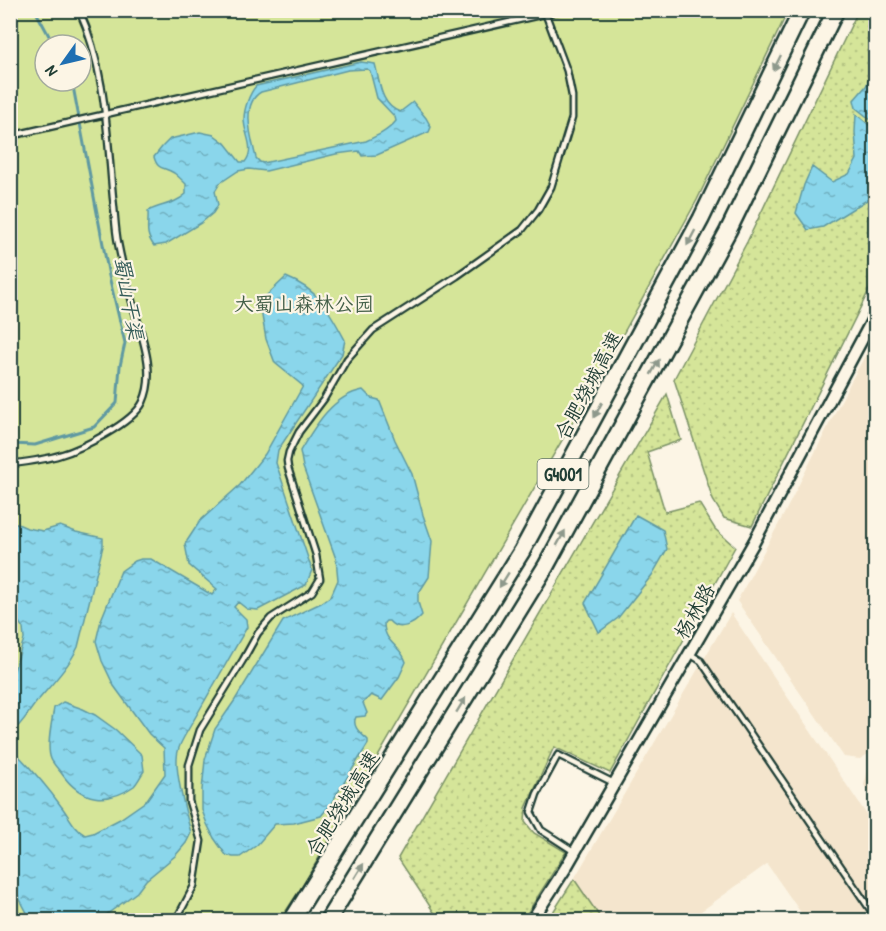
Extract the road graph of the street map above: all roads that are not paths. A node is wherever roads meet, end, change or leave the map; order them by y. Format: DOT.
graph roads {
  1 [pos="79,10"];
  2 [pos="562,10"];
  3 [pos="802,10"];
  4 [pos="836,10"];
  5 [pos="546,15"];
  6 [pos="105,115"];
  7 [pos="10,136"];
  8 [pos="876,313"];
  9 [pos="10,464"];
  10 [pos="690,654"];
  11 [pos="614,784"];
  12 [pos="574,852"];
  13 [pos="876,918"];
  14 [pos="176,921"];
  15 [pos="292,921"];
  16 [pos="328,921"];
  17 [pos="532,921"];
  1 -- 6 [label="lane"];
  2 -- 5 [label="lane"];
  3 -- 15 [label="highway, 合肥绕城高速 / G4001, one-way"];
  16 -- 4 [label="highway, G4001, one-way"];
  5 -- 6 [label="lane"];
  5 -- 14 [label="lane"];
  6 -- 7 [label="lane"];
  6 -- 9 [label="lane"];
  8 -- 10 [label="street, 杨林路"];
  10 -- 11 [label="street, 杨林路"];
  10 -- 13 [label="lane"];
  11 -- 12 [label="street, 杨林路"];
  11 -- 12 [label="lane"];
  12 -- 17 [label="street, 杨林路"];
}
